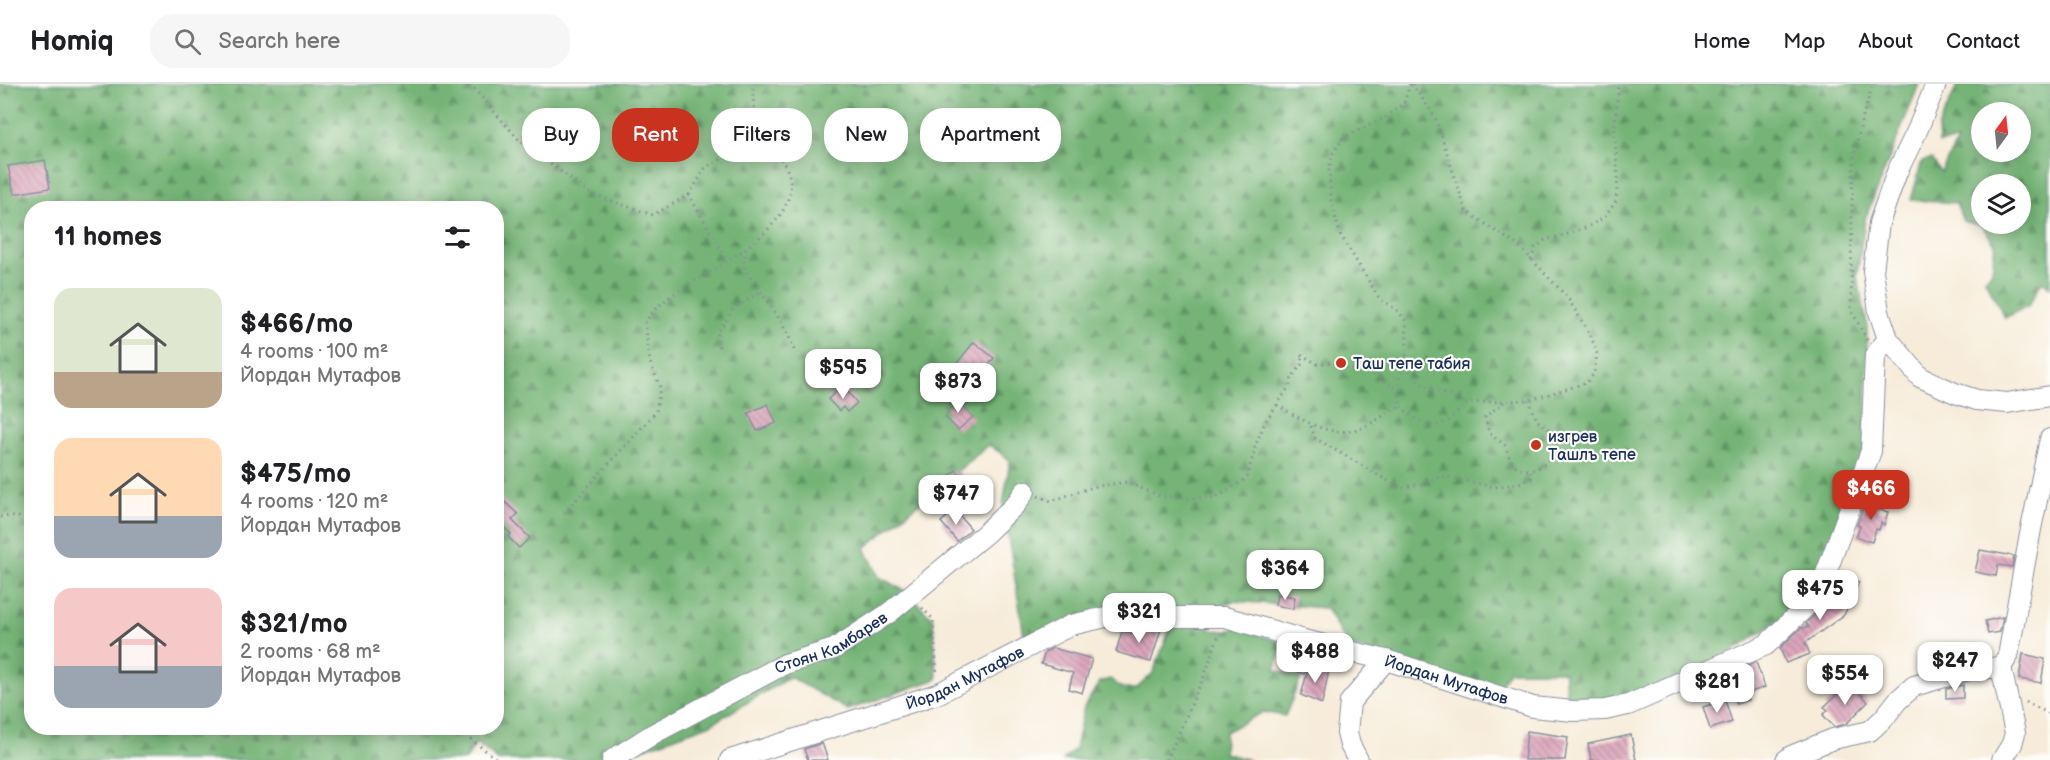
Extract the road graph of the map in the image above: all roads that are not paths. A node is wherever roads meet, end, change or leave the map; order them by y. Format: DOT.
graph roads {
  1 [pos="1936,84"];
  2 [pos="1888,339"];
  3 [pos="2050,396"];
  4 [pos="2050,439"];
  5 [pos="1026,491"];
  6 [pos="1386,660"];
  7 [pos="2001,667"];
  8 [pos="612,760"];
  9 [pos="730,760"];
  10 [pos="1359,760"];
  11 [pos="1786,760"];
  12 [pos="2002,760"];
  1 -- 2 [label="street"];
  2 -- 3 [label="street"];
  2 -- 6 [label="street, Йордан Мутафов"];
  4 -- 7 [label="street"];
  5 -- 8 [label="street, Стоян Камбарев"];
  6 -- 9 [label="street, Йордан Мутафов"];
  6 -- 10 [label="street"];
  7 -- 11 [label="street"];
  7 -- 12 [label="street"];
}
